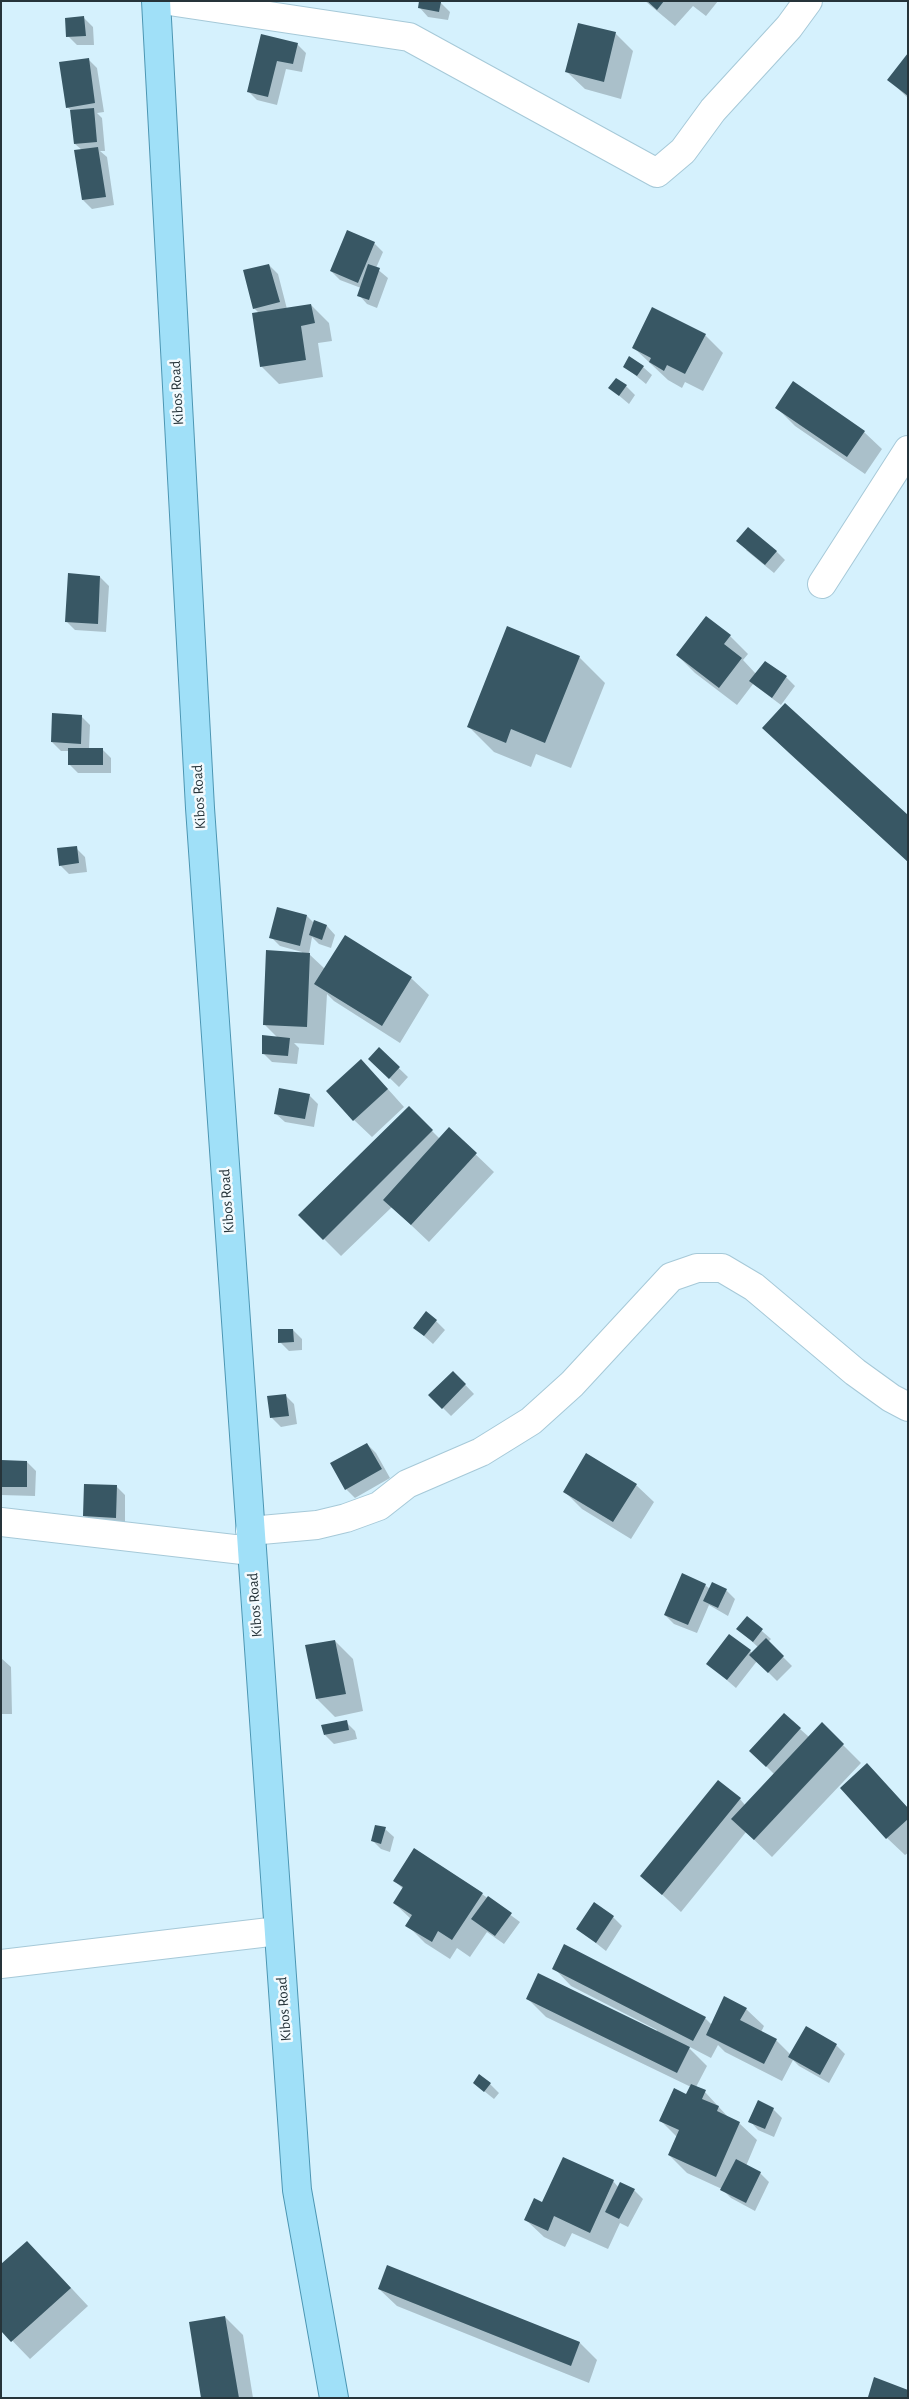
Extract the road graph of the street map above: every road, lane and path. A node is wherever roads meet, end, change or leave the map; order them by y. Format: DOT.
graph roads {
  1 [pos="156,1"];
  2 [pos="169,1"];
  3 [pos="808,1"];
  4 [pos="908,450"];
  5 [pos="822,584"];
  6 [pos="908,1406"];
  7 [pos="1,1522"];
  8 [pos="251,1541"];
  9 [pos="278,1931"];
  10 [pos="1,1964"];
  11 [pos="334,2398"];
  1 -- 8 [label="main road, Kibos Road"];
  2 -- 3 [label="street"];
  4 -- 5 [label="street"];
  6 -- 8 [label="street"];
  7 -- 8 [label="street"];
  8 -- 9 [label="main road, Kibos Road"];
  9 -- 10 [label="street"];
  9 -- 11 [label="main road, Kibos Road"];
}
